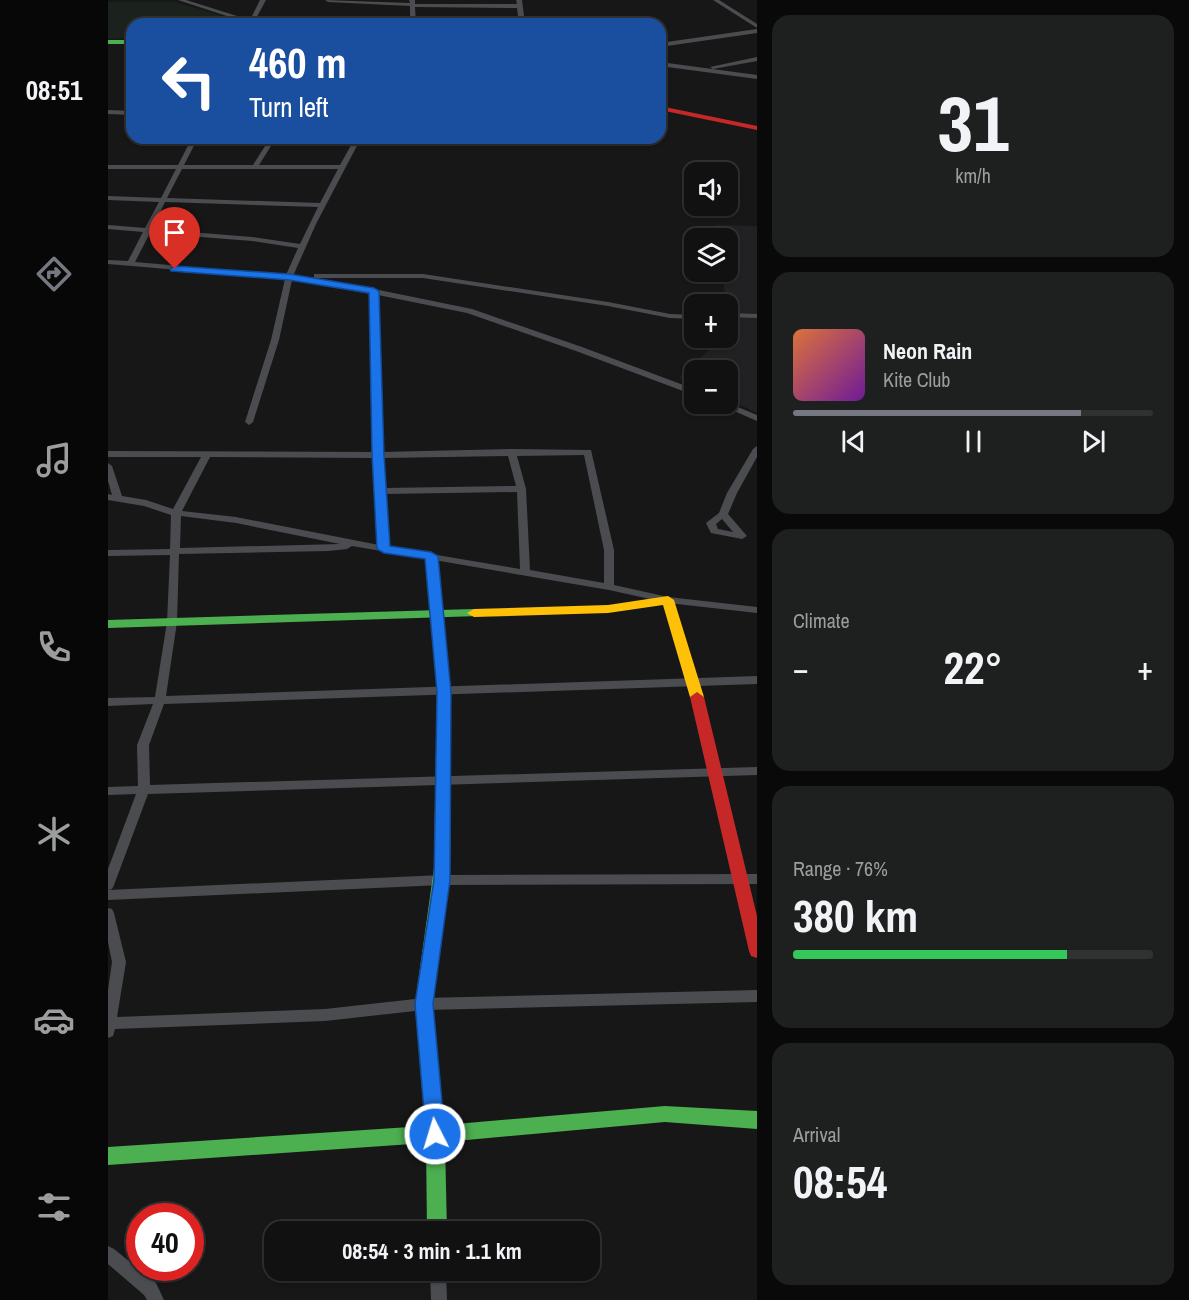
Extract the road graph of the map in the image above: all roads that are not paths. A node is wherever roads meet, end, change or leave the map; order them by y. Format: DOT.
graph roads {
  1 [pos="181,0"];
  2 [pos="263,0"];
  3 [pos="328,0"];
  4 [pos="716,0"];
  5 [pos="412,3"];
  6 [pos="519,3"];
  7 [pos="236,18"];
  8 [pos="254,18"];
  9 [pos="413,18"];
  10 [pos="521,18"];
  11 [pos="757,26"];
  12 [pos="757,31"];
  13 [pos="108,42"];
  14 [pos="126,42"];
  15 [pos="666,44"];
  16 [pos="757,59"];
  17 [pos="666,65"];
  18 [pos="704,69"];
  19 [pos="757,77"];
  20 [pos="666,109"];
  21 [pos="108,112"];
  22 [pos="126,113"];
  23 [pos="757,128"];
  24 [pos="192,144"];
  25 [pos="269,144"];
  26 [pos="355,144"];
  27 [pos="108,167"];
  28 [pos="180,167"];
  29 [pos="343,167"];
  30 [pos="254,168"];
  31 [pos="108,198"];
  32 [pos="164,199"];
  33 [pos="322,205"];
  34 [pos="108,227"];
  35 [pos="148,230"];
  36 [pos="302,246"];
  37 [pos="108,262"];
  38 [pos="130,264"];
  39 [pos="289,277"];
  40 [pos="374,291"];
  41 [pos="738,315"];
  42 [pos="757,316"];
  43 [pos="684,317"];
  44 [pos="684,388"];
  45 [pos="738,410"];
  46 [pos="757,418"];
  47 [pos="249,422"];
  48 [pos="757,449"];
  49 [pos="512,452"];
  50 [pos="108,454"];
  51 [pos="207,455"];
  52 [pos="378,455"];
  53 [pos="108,466"];
  54 [pos="521,489"];
  55 [pos="380,491"];
  56 [pos="113,498"];
  57 [pos="176,513"];
  58 [pos="723,514"];
  59 [pos="356,544"];
  60 [pos="384,549"];
  61 [pos="174,552"];
  62 [pos="108,553"];
  63 [pos="431,556"];
  64 [pos="525,574"];
  65 [pos="609,587"];
  66 [pos="668,600"];
  67 [pos="757,610"];
  68 [pos="437,615"];
  69 [pos="172,622"];
  70 [pos="108,624"];
  71 [pos="693,680"];
  72 [pos="757,680"];
  73 [pos="444,692"];
  74 [pos="160,701"];
  75 [pos="108,702"];
  76 [pos="757,771"];
  77 [pos="714,772"];
  78 [pos="442,780"];
  79 [pos="144,790"];
  80 [pos="108,792"];
  81 [pos="757,879"];
  82 [pos="442,880"];
  83 [pos="740,880"];
  84 [pos="108,885"];
  85 [pos="108,895"];
  86 [pos="108,913"];
  87 [pos="757,951"];
  88 [pos="757,996"];
  89 [pos="424,1004"];
  90 [pos="109,1026"];
  91 [pos="757,1120"];
  92 [pos="435,1134"];
  93 [pos="108,1156"];
  94 [pos="437,1221"];
  95 [pos="108,1254"];
  96 [pos="438,1281"];
  97 [pos="156,1300"];
  98 [pos="439,1300"];
  1 -- 7 [label="street"];
  2 -- 8 [label="street"];
  3 -- 5 [label="street"];
  4 -- 11 [label="street"];
  5 -- 6 [label="street"];
  5 -- 9 [label="street"];
  6 -- 10 [label="street"];
  12 -- 15 [label="street"];
  13 -- 14 [label="street"];
  16 -- 18 [label="street"];
  17 -- 18 [label="street"];
  18 -- 19 [label="street"];
  20 -- 23 [label="street"];
  21 -- 22 [label="street"];
  24 -- 28 [label="street"];
  25 -- 30 [label="street"];
  26 -- 29 [label="street"];
  27 -- 28 [label="street"];
  28 -- 30 [label="street"];
  28 -- 32 [label="street"];
  29 -- 30 [label="street"];
  29 -- 33 [label="street"];
  31 -- 32 [label="street"];
  32 -- 33 [label="street"];
  32 -- 35 [label="street"];
  33 -- 36 [label="street"];
  34 -- 35 [label="street"];
  35 -- 36 [label="street"];
  35 -- 38 [label="street"];
  36 -- 39 [label="street"];
  37 -- 38 [label="street"];
  38 -- 39 [label="street"];
  39 -- 40 [label="street"];
  39 -- 43 [label="street"];
  39 -- 47 [label="street"];
  40 -- 44 [label="street"];
  40 -- 52 [label="street"];
  41 -- 42 [label="street"];
  45 -- 46 [label="street"];
  48 -- 58 [label="street"];
  49 -- 52 [label="street"];
  49 -- 54 [label="street"];
  49 -- 65 [label="street"];
  50 -- 51 [label="street"];
  51 -- 52 [label="street"];
  51 -- 57 [label="street"];
  52 -- 55 [label="street"];
  53 -- 56 [label="street"];
  54 -- 55 [label="street"];
  54 -- 64 [label="street"];
  55 -- 60 [label="street"];
  56 -- 57 [label="street"];
  57 -- 59 [label="street"];
  57 -- 61 [label="street"];
  59 -- 60 [label="street"];
  59 -- 61 [label="street"];
  60 -- 63 [label="street"];
  61 -- 62 [label="street"];
  61 -- 69 [label="street"];
  63 -- 64 [label="street"];
  63 -- 68 [label="street"];
  64 -- 65 [label="street"];
  65 -- 66 [label="street"];
  66 -- 67 [label="street"];
  66 -- 68 [label="street"];
  66 -- 71 [label="street"];
  68 -- 69 [label="street"];
  68 -- 73 [label="street"];
  69 -- 70 [label="street"];
  69 -- 74 [label="street"];
  71 -- 72 [label="street"];
  71 -- 73 [label="street"];
  71 -- 77 [label="street"];
  73 -- 74 [label="street"];
  73 -- 78 [label="street"];
  74 -- 75 [label="street"];
  74 -- 79 [label="street"];
  76 -- 77 [label="street"];
  77 -- 78 [label="street"];
  77 -- 83 [label="street"];
  78 -- 79 [label="street"];
  78 -- 82 [label="street"];
  79 -- 80 [label="street"];
  79 -- 84 [label="street"];
  81 -- 83 [label="street"];
  82 -- 83 [label="street"];
  82 -- 85 [label="street"];
  82 -- 89 [label="street"];
  83 -- 87 [label="street"];
  86 -- 90 [label="street"];
  88 -- 89 [label="street"];
  89 -- 90 [label="street"];
  89 -- 92 [label="street"];
  91 -- 92 [label="street"];
  92 -- 93 [label="street"];
  92 -- 94 [label="street"];
  95 -- 97 [label="street"];
  96 -- 98 [label="street"];
}
